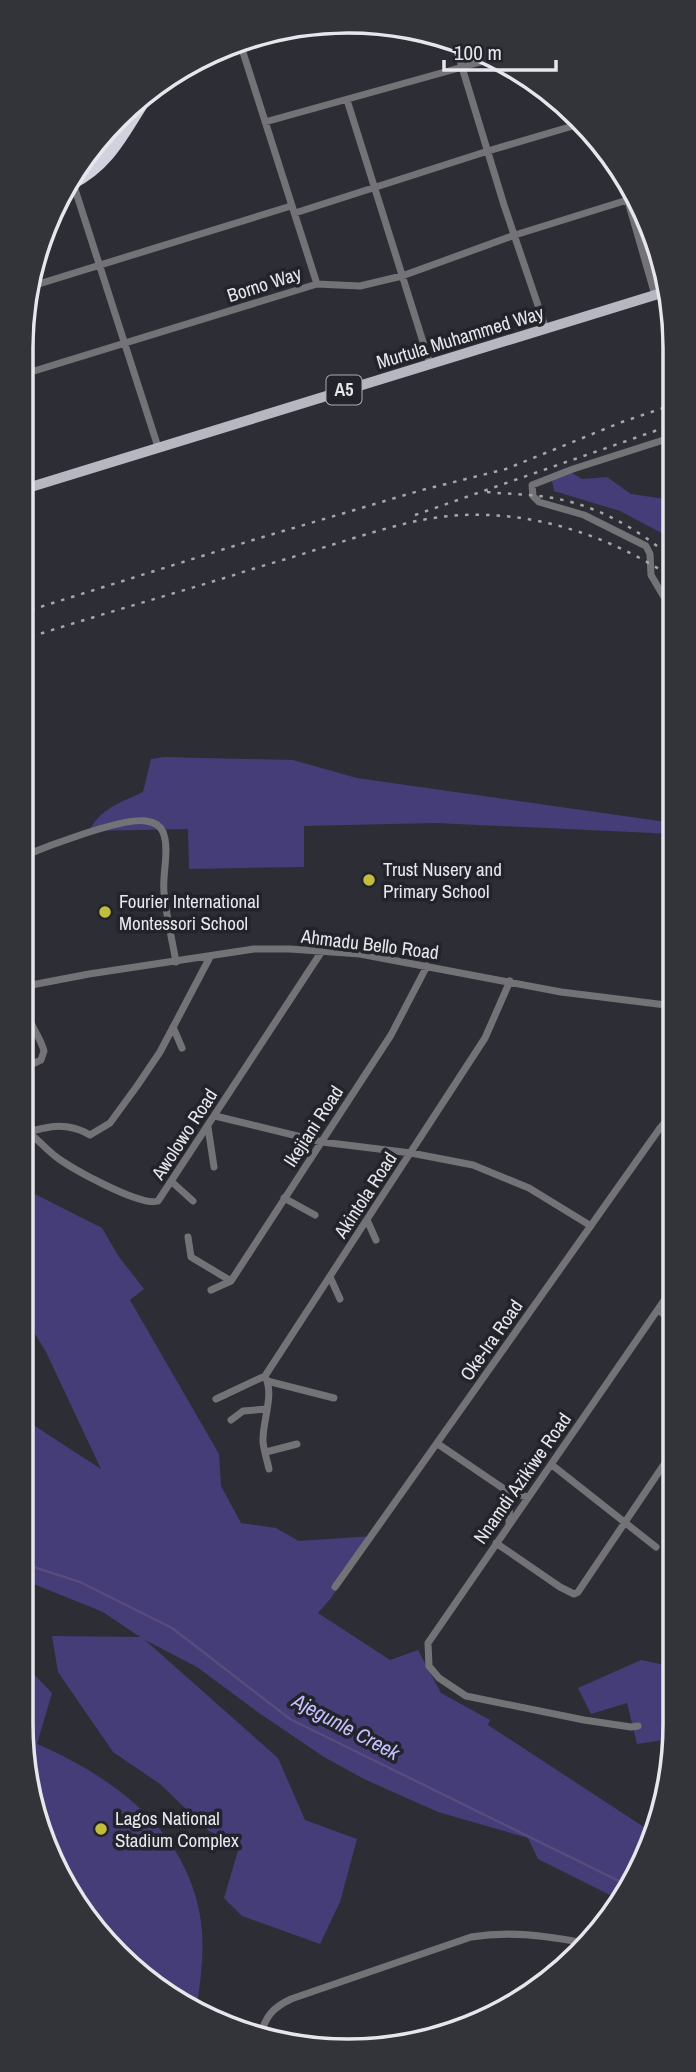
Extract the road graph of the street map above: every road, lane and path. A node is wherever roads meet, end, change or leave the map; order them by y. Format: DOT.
graph roads {
  1 [pos="243,52"];
  2 [pos="458,53"];
  3 [pos="480,63"];
  4 [pos="463,68"];
  5 [pos="347,100"];
  6 [pos="135,116"];
  7 [pos="265,122"];
  8 [pos="572,126"];
  9 [pos="488,151"];
  10 [pos="84,176"];
  11 [pos="373,188"];
  12 [pos="75,192"];
  13 [pos="626,201"];
  14 [pos="293,210"];
  15 [pos="631,212"];
  16 [pos="515,235"];
  17 [pos="98,265"];
  18 [pos="402,276"];
  19 [pos="40,284"];
  20 [pos="317,284"];
  21 [pos="658,294"];
  22 [pos="655,295"];
  23 [pos="546,329"];
  24 [pos="125,344"];
  25 [pos="430,364"];
  26 [pos="33,371"];
  27 [pos="663,440"];
  28 [pos="158,447"];
  29 [pos="33,486"];
  30 [pos="663,595"];
  31 [pos="33,852"];
  32 [pos="322,951"];
  33 [pos="210,957"];
  34 [pos="176,962"];
  35 [pos="427,966"];
  36 [pos="510,981"];
  37 [pos="33,985"];
  38 [pos="663,1005"];
  39 [pos="33,1027"];
  40 [pos="173,1027"];
  41 [pos="182,1048"];
  42 [pos="33,1064"];
  43 [pos="215,1116"];
  44 [pos="663,1125"];
  45 [pos="208,1127"];
  46 [pos="33,1131"];
  47 [pos="33,1138"];
  48 [pos="322,1142"];
  49 [pos="411,1153"];
  50 [pos="214,1167"];
  51 [pos="172,1182"];
  52 [pos="284,1198"];
  53 [pos="193,1201"];
  54 [pos="315,1215"];
  55 [pos="367,1220"];
  56 [pos="591,1226"];
  57 [pos="188,1237"];
  58 [pos="376,1240"];
  59 [pos="330,1277"];
  60 [pos="230,1281"];
  61 [pos="211,1290"];
  62 [pos="340,1299"];
  63 [pos="663,1302"];
  64 [pos="658,1310"];
  65 [pos="663,1314"];
  66 [pos="266,1378"];
  67 [pos="334,1398"];
  68 [pos="216,1399"];
  69 [pos="267,1409"];
  70 [pos="231,1420"];
  71 [pos="297,1444"];
  72 [pos="438,1444"];
  73 [pos="265,1452"];
  74 [pos="552,1465"];
  75 [pos="663,1466"];
  76 [pos="269,1469"];
  77 [pos="510,1493"];
  78 [pos="528,1497"];
  79 [pos="625,1521"];
  80 [pos="509,1524"];
  81 [pos="496,1543"];
  82 [pos="656,1547"];
  83 [pos="335,1587"];
  84 [pos="638,1726"];
  85 [pos="576,1941"];
  86 [pos="264,2027"];
  1 -- 7 [label="street"];
  2 -- 4 [label="street"];
  3 -- 4 [label="street"];
  4 -- 5 [label="street"];
  4 -- 9 [label="street"];
  5 -- 7 [label="street"];
  5 -- 11 [label="street"];
  6 -- 10 [label="highway"];
  7 -- 14 [label="street"];
  8 -- 9 [label="street"];
  9 -- 11 [label="street"];
  9 -- 16 [label="street"];
  11 -- 14 [label="street"];
  11 -- 18 [label="street"];
  12 -- 17 [label="street"];
  13 -- 16 [label="street, Borno Way"];
  14 -- 17 [label="street"];
  14 -- 20 [label="street"];
  15 -- 22 [label="street"];
  16 -- 18 [label="street, Borno Way"];
  16 -- 23 [label="street"];
  17 -- 19 [label="street"];
  17 -- 24 [label="street"];
  18 -- 20 [label="street, Borno Way"];
  18 -- 25 [label="street"];
  20 -- 24 [label="street, Borno Way"];
  21 -- 22 [label="main road, Murtula Muhammed Way / A5"];
  22 -- 23 [label="main road, Murtula Muhammed Way / A5"];
  23 -- 25 [label="main road, Murtula Muhammed Way / A5"];
  24 -- 26 [label="street, Borno Way"];
  24 -- 28 [label="street"];
  25 -- 28 [label="main road, Murtula Muhammed Way / A5"];
  27 -- 30 [label="street"];
  28 -- 29 [label="main road, Murtula Muhammed Way / A5"];
  31 -- 34 [label="street"];
  32 -- 33 [label="street, Ahmadu Bello Road"];
  32 -- 35 [label="street, Ahmadu Bello Road"];
  32 -- 43 [label="street, Awolowo Road"];
  33 -- 34 [label="street, Ahmadu Bello Road"];
  33 -- 40 [label="street"];
  34 -- 37 [label="street, Ahmadu Bello Road"];
  35 -- 36 [label="street, Ahmadu Bello Road"];
  35 -- 48 [label="street, Ikejiani Road"];
  36 -- 38 [label="street, Ahmadu Bello Road"];
  36 -- 49 [label="street, Akintola Road"];
  39 -- 42 [label="street"];
  40 -- 41 [label="street"];
  40 -- 46 [label="street"];
  43 -- 45 [label="street, Awolowo Road"];
  43 -- 48 [label="street"];
  44 -- 56 [label="street, Oke-Ira Road"];
  45 -- 50 [label="street"];
  45 -- 51 [label="street, Awolowo Road"];
  47 -- 51 [label="street, Awolowo Road"];
  48 -- 49 [label="street"];
  48 -- 52 [label="street, Ikejiani Road"];
  49 -- 55 [label="street, Akintola Road"];
  49 -- 56 [label="street"];
  51 -- 53 [label="street"];
  52 -- 54 [label="street"];
  52 -- 60 [label="street, Ikejiani Road"];
  55 -- 58 [label="street"];
  55 -- 59 [label="street, Akintola Road"];
  56 -- 72 [label="street, Oke-Ira Road"];
  57 -- 60 [label="street"];
  59 -- 62 [label="street"];
  59 -- 66 [label="street, Akintola Road"];
  60 -- 61 [label="street"];
  63 -- 64 [label="street, Nnamdi Azikiwe Road"];
  64 -- 65 [label="street"];
  64 -- 74 [label="street, Nnamdi Azikiwe Road"];
  66 -- 67 [label="street"];
  66 -- 68 [label="street"];
  66 -- 69 [label="street"];
  69 -- 70 [label="street"];
  69 -- 73 [label="street"];
  71 -- 73 [label="street"];
  72 -- 77 [label="street"];
  72 -- 83 [label="street, Oke-Ira Road"];
  73 -- 76 [label="street"];
  74 -- 78 [label="street, Nnamdi Azikiwe Road"];
  74 -- 79 [label="street"];
  75 -- 79 [label="street"];
  77 -- 78 [label="street"];
  77 -- 80 [label="street"];
  78 -- 80 [label="street, Nnamdi Azikiwe Road"];
  79 -- 81 [label="street"];
  79 -- 82 [label="street"];
  80 -- 81 [label="street, Nnamdi Azikiwe Road"];
  81 -- 84 [label="street, Nnamdi Azikiwe Road"];
  85 -- 86 [label="street"];
}
